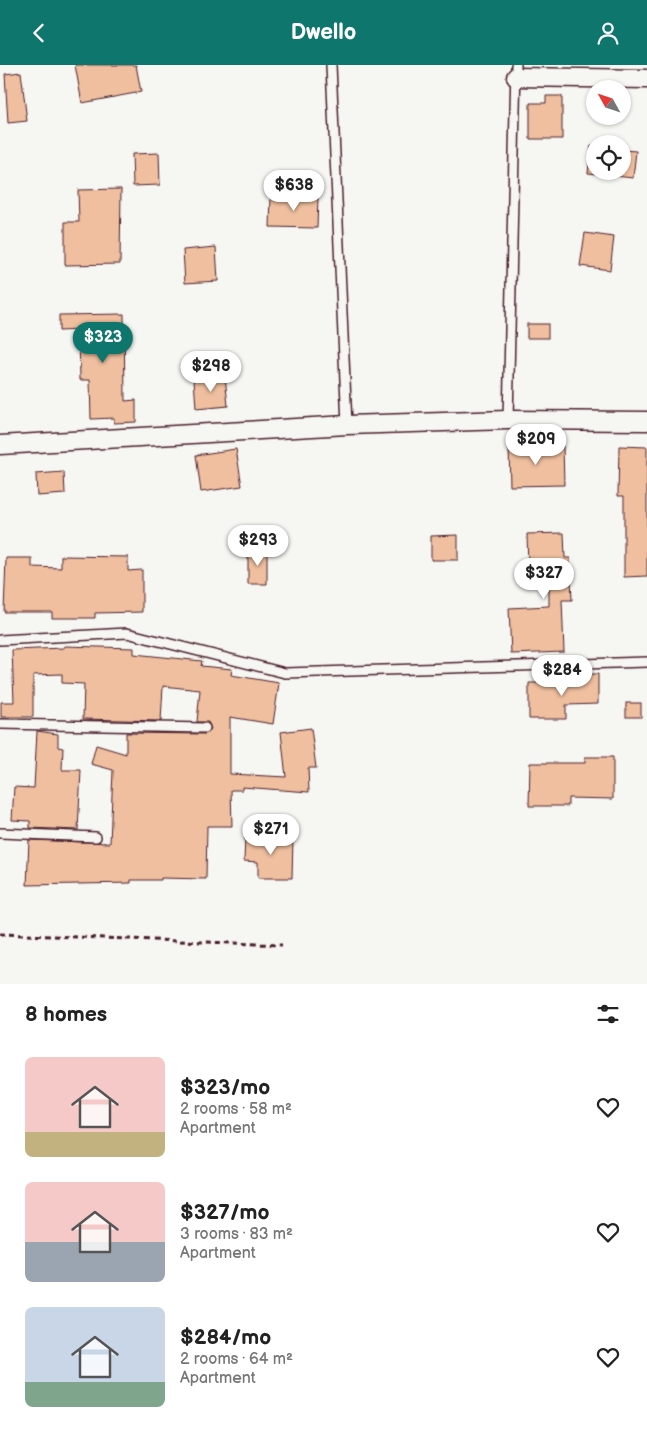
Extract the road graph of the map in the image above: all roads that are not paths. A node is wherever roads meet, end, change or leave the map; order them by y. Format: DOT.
graph roads {
  1 [pos="331,65"];
  2 [pos="516,71"];
  3 [pos="647,79"];
  4 [pos="508,420"];
  5 [pos="647,421"];
  6 [pos="347,425"];
  7 [pos="0,445"];
  8 [pos="0,640"];
  9 [pos="647,662"];
  10 [pos="0,724"];
  11 [pos="205,729"];
  12 [pos="0,833"];
  13 [pos="96,837"];
  1 -- 6 [label="lane"];
  2 -- 3 [label="street"];
  2 -- 4 [label="lane"];
  4 -- 5 [label="street"];
  4 -- 6 [label="street"];
  6 -- 7 [label="street"];
  8 -- 9 [label="lane"];
  10 -- 11 [label="lane"];
  12 -- 13 [label="lane"];
}
